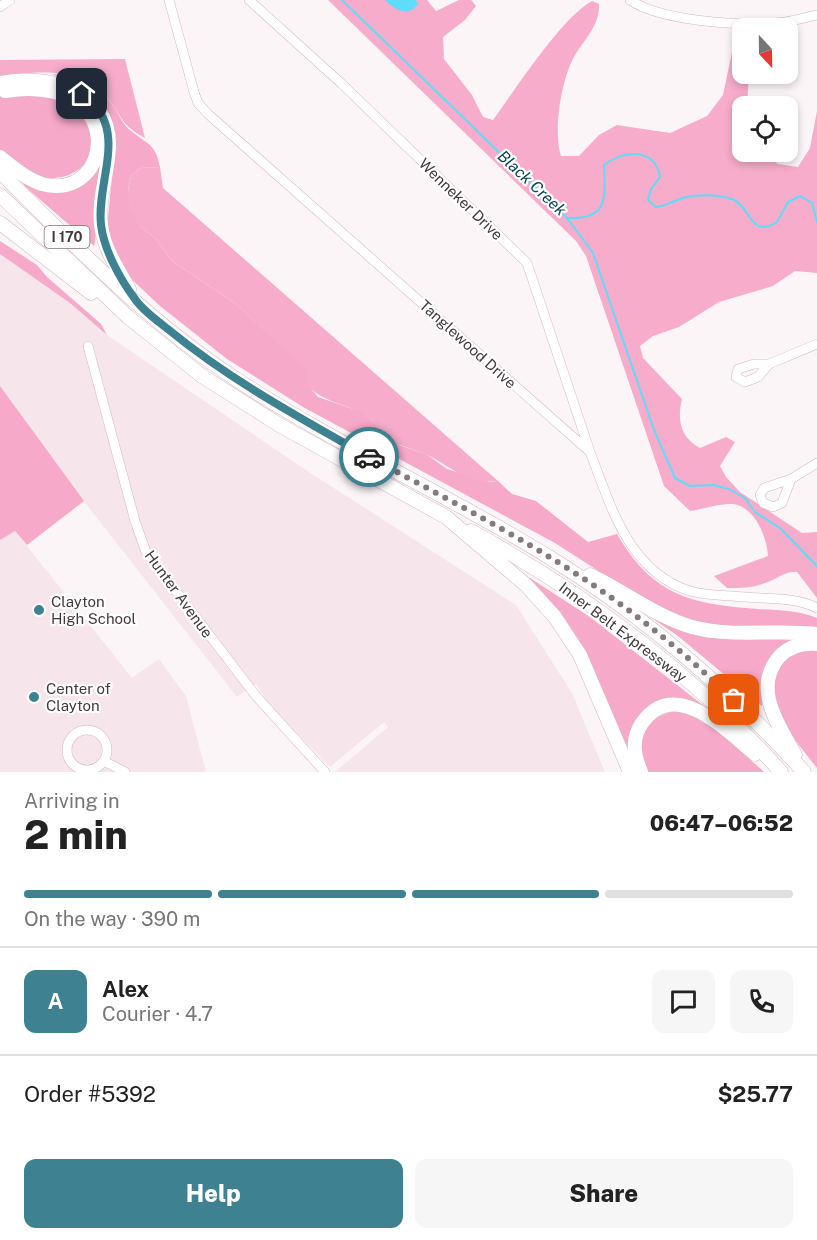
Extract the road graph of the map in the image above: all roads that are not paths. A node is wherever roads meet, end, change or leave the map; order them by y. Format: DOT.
graph roads {
  1 [pos="10,0"];
  2 [pos="169,0"];
  3 [pos="249,0"];
  4 [pos="630,0"];
  5 [pos="0,7"];
  6 [pos="817,15"];
  7 [pos="0,83"];
  8 [pos="0,92"];
  9 [pos="0,157"];
  10 [pos="0,172"];
  11 [pos="0,195"];
  12 [pos="0,223"];
  13 [pos="136,301"];
  14 [pos="152,337"];
  15 [pos="817,344"];
  16 [pos="88,346"];
  17 [pos="770,364"];
  18 [pos="590,452"];
  19 [pos="817,463"];
  20 [pos="791,479"];
  21 [pos="446,517"];
  22 [pos="534,548"];
  23 [pos="817,608"];
  24 [pos="817,634"];
  25 [pos="817,644"];
  26 [pos="104,761"];
  27 [pos="125,772"];
  28 [pos="325,772"];
  29 [pos="630,772"];
  30 [pos="641,772"];
  31 [pos="779,772"];
  32 [pos="805,772"];
  1 -- 5 [label="street"];
  2 -- 18 [label="street, Tanglewood Drive"];
  3 -- 18 [label="street, Wenneker Drive"];
  4 -- 6 [label="street"];
  7 -- 13 [label="highway"];
  8 -- 9 [label="highway"];
  10 -- 13 [label="highway, Inner Belt Expressway / I 170"];
  11 -- 14 [label="highway, I 170"];
  12 -- 14 [label="highway"];
  13 -- 22 [label="highway, Inner Belt Expressway / I 170"];
  14 -- 21 [label="highway, I 170"];
  15 -- 17 [label="street"];
  16 -- 28 [label="street, Hunter Avenue"];
  18 -- 23 [label="street, Tanglewood Drive"];
  19 -- 20 [label="street"];
  21 -- 29 [label="highway"];
  21 -- 31 [label="highway, Inner Belt Expressway / I 170"];
  22 -- 24 [label="highway"];
  22 -- 32 [label="highway, Inner Belt Expressway / I 170"];
  25 -- 32 [label="highway"];
  26 -- 26 [label="street"];
  26 -- 27 [label="street"];
  30 -- 31 [label="highway"];
}
